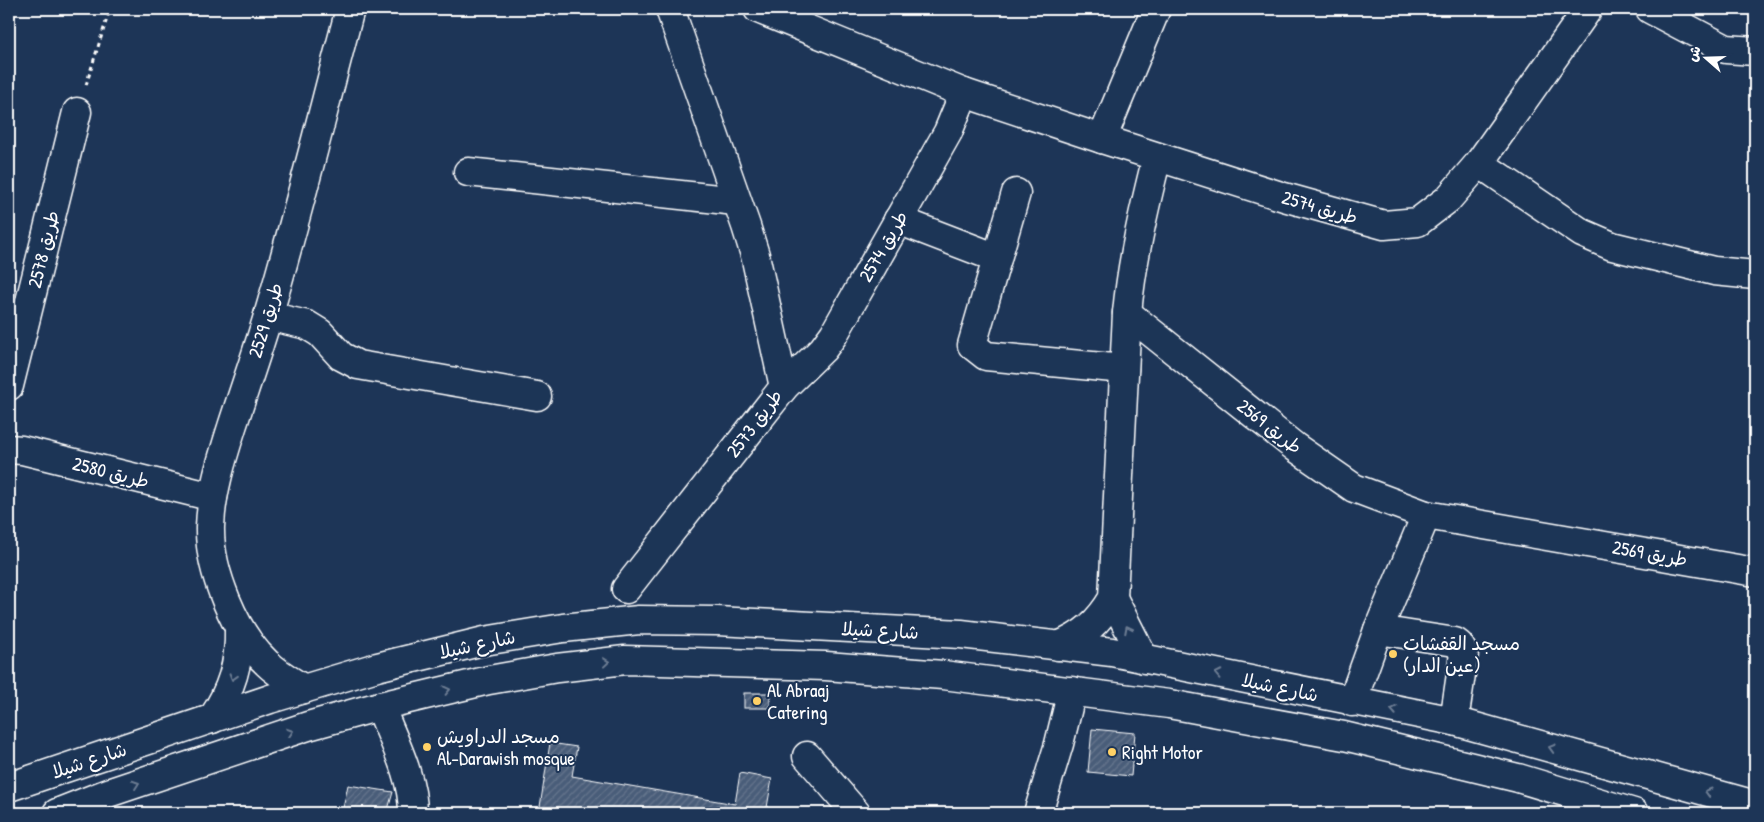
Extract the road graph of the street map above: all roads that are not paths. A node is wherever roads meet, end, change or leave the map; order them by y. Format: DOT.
graph roads {
  1 [pos="350,9"];
  2 [pos="670,9"];
  3 [pos="758,9"];
  4 [pos="1156,9"];
  5 [pos="1588,9"];
  6 [pos="1650,9"];
  7 [pos="1755,51"];
  8 [pos="964,93"];
  9 [pos="77,112"];
  10 [pos="1102,139"];
  11 [pos="1157,157"];
  12 [pos="1479,163"];
  13 [pos="468,172"];
  14 [pos="1016,194"];
  15 [pos="736,200"];
  16 [pos="898,220"];
  17 [pos="997,258"];
  18 [pos="1755,275"];
  19 [pos="1127,313"];
  20 [pos="268,316"];
  21 [pos="1124,369"];
  22 [pos="9,386"];
  23 [pos="784,387"];
  24 [pos="537,396"];
  25 [pos="9,449"];
  26 [pos="214,497"];
  27 [pos="1426,515"];
  28 [pos="1755,572"];
  29 [pos="626,589"];
  30 [pos="1113,598"];
  31 [pos="239,629"];
  32 [pos="1378,630"];
  33 [pos="1058,646"];
  34 [pos="1144,659"];
  35 [pos="304,689"];
  36 [pos="1072,691"];
  37 [pos="1352,702"];
  38 [pos="380,706"];
  39 [pos="212,719"];
  40 [pos="1454,721"];
  41 [pos="807,756"];
  42 [pos="9,786"];
  43 [pos="106,803"];
  44 [pos="1755,804"];
  45 [pos="57,813"];
  46 [pos="413,813"];
  47 [pos="856,813"];
  48 [pos="1038,813"];
  49 [pos="1634,813"];
  1 -- 20 [label="street, طريق 2529"];
  2 -- 15 [label="street, طريق 2573"];
  3 -- 8 [label="street, طريق 2574"];
  4 -- 10 [label="street"];
  5 -- 12 [label="street, طريق 2574"];
  6 -- 7 [label="street"];
  8 -- 10 [label="street, طريق 2574"];
  8 -- 16 [label="street, طريق 2574"];
  9 -- 22 [label="street, طريق 2578"];
  10 -- 11 [label="street, طريق 2574"];
  11 -- 12 [label="street, طريق 2574"];
  11 -- 19 [label="street"];
  12 -- 18 [label="street"];
  13 -- 15 [label="street"];
  14 -- 17 [label="street"];
  15 -- 23 [label="street, طريق 2573"];
  16 -- 17 [label="street"];
  16 -- 23 [label="street, طريق 2574"];
  17 -- 21 [label="street"];
  19 -- 21 [label="street"];
  19 -- 27 [label="street, طريق 2569"];
  20 -- 24 [label="street"];
  20 -- 26 [label="street, طريق 2529"];
  21 -- 30 [label="street"];
  23 -- 29 [label="street, طريق 2573"];
  25 -- 26 [label="street, طريق 2580"];
  26 -- 31 [label="street, طريق 2529"];
  27 -- 28 [label="street, طريق 2569"];
  27 -- 32 [label="street"];
  30 -- 33 [label="street"];
  34 -- 30 [label="street, one-way"];
  31 -- 35 [label="street, طريق 2529"];
  31 -- 39 [label="street, طريق 2529, one-way"];
  32 -- 37 [label="street"];
  32 -- 40 [label="street"];
  33 -- 34 [label="street, شارع شيلا"];
  33 -- 35 [label="street, شارع شيلا"];
  37 -- 34 [label="street, شارع شيلا, one-way"];
  35 -- 39 [label="street, شارع شيلا"];
  38 -- 36 [label="street, شارع شيلا, one-way"];
  36 -- 48 [label="street"];
  36 -- 49 [label="street, شارع شيلا"];
  40 -- 37 [label="street, شارع شيلا, one-way"];
  43 -- 38 [label="street, شارع شيلا, one-way"];
  38 -- 46 [label="street"];
  39 -- 42 [label="street, شارع شيلا"];
  44 -- 40 [label="street, شارع شيلا, one-way"];
  41 -- 47 [label="street"];
  43 -- 45 [label="street, شارع شيلا"];
}
